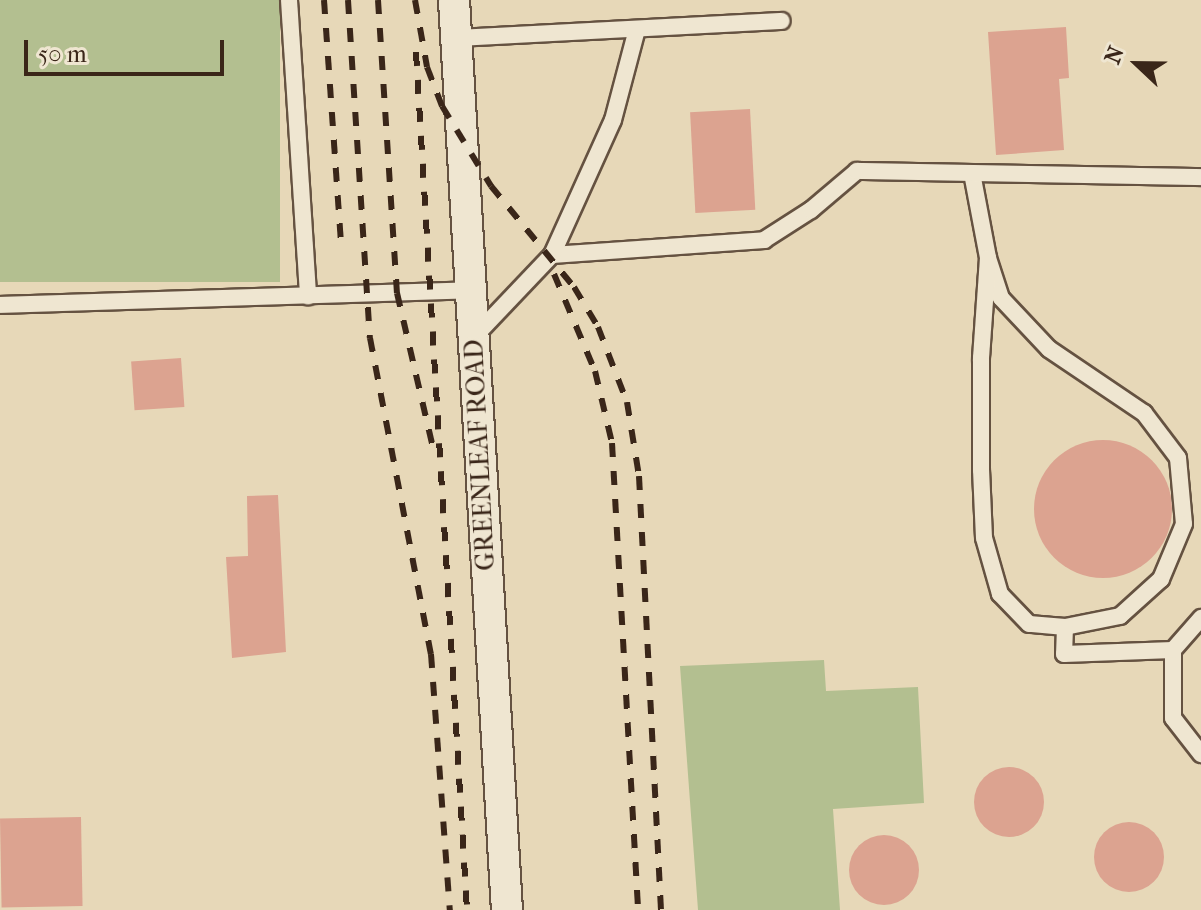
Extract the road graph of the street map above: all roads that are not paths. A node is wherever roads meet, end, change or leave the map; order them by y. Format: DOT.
graph roads {
  1 [pos="289,0"];
  2 [pos="454,0"];
  3 [pos="782,21"];
  4 [pos="637,29"];
  5 [pos="456,38"];
  6 [pos="972,173"];
  7 [pos="1201,177"];
  8 [pos="552,255"];
  9 [pos="988,258"];
  10 [pos="471,290"];
  11 [pos="308,296"];
  12 [pos="0,305"];
  13 [pos="473,337"];
  14 [pos="1201,618"];
  15 [pos="1065,627"];
  16 [pos="1173,650"];
  17 [pos="1201,754"];
  18 [pos="507,910"];
  1 -- 11 [label="lane"];
  2 -- 5 [label="street, GREENLEAF ROAD"];
  3 -- 4 [label="lane"];
  4 -- 5 [label="lane"];
  4 -- 8 [label="lane"];
  5 -- 10 [label="street, GREENLEAF ROAD"];
  6 -- 7 [label="lane"];
  6 -- 8 [label="lane"];
  6 -- 9 [label="lane"];
  8 -- 13 [label="lane"];
  9 -- 15 [label="lane"];
  9 -- 15 [label="lane"];
  10 -- 11 [label="lane"];
  10 -- 13 [label="street, GREENLEAF ROAD"];
  11 -- 12 [label="lane"];
  13 -- 18 [label="street, GREENLEAF ROAD"];
  14 -- 16 [label="lane"];
  15 -- 16 [label="lane"];
  16 -- 17 [label="lane"];
}
